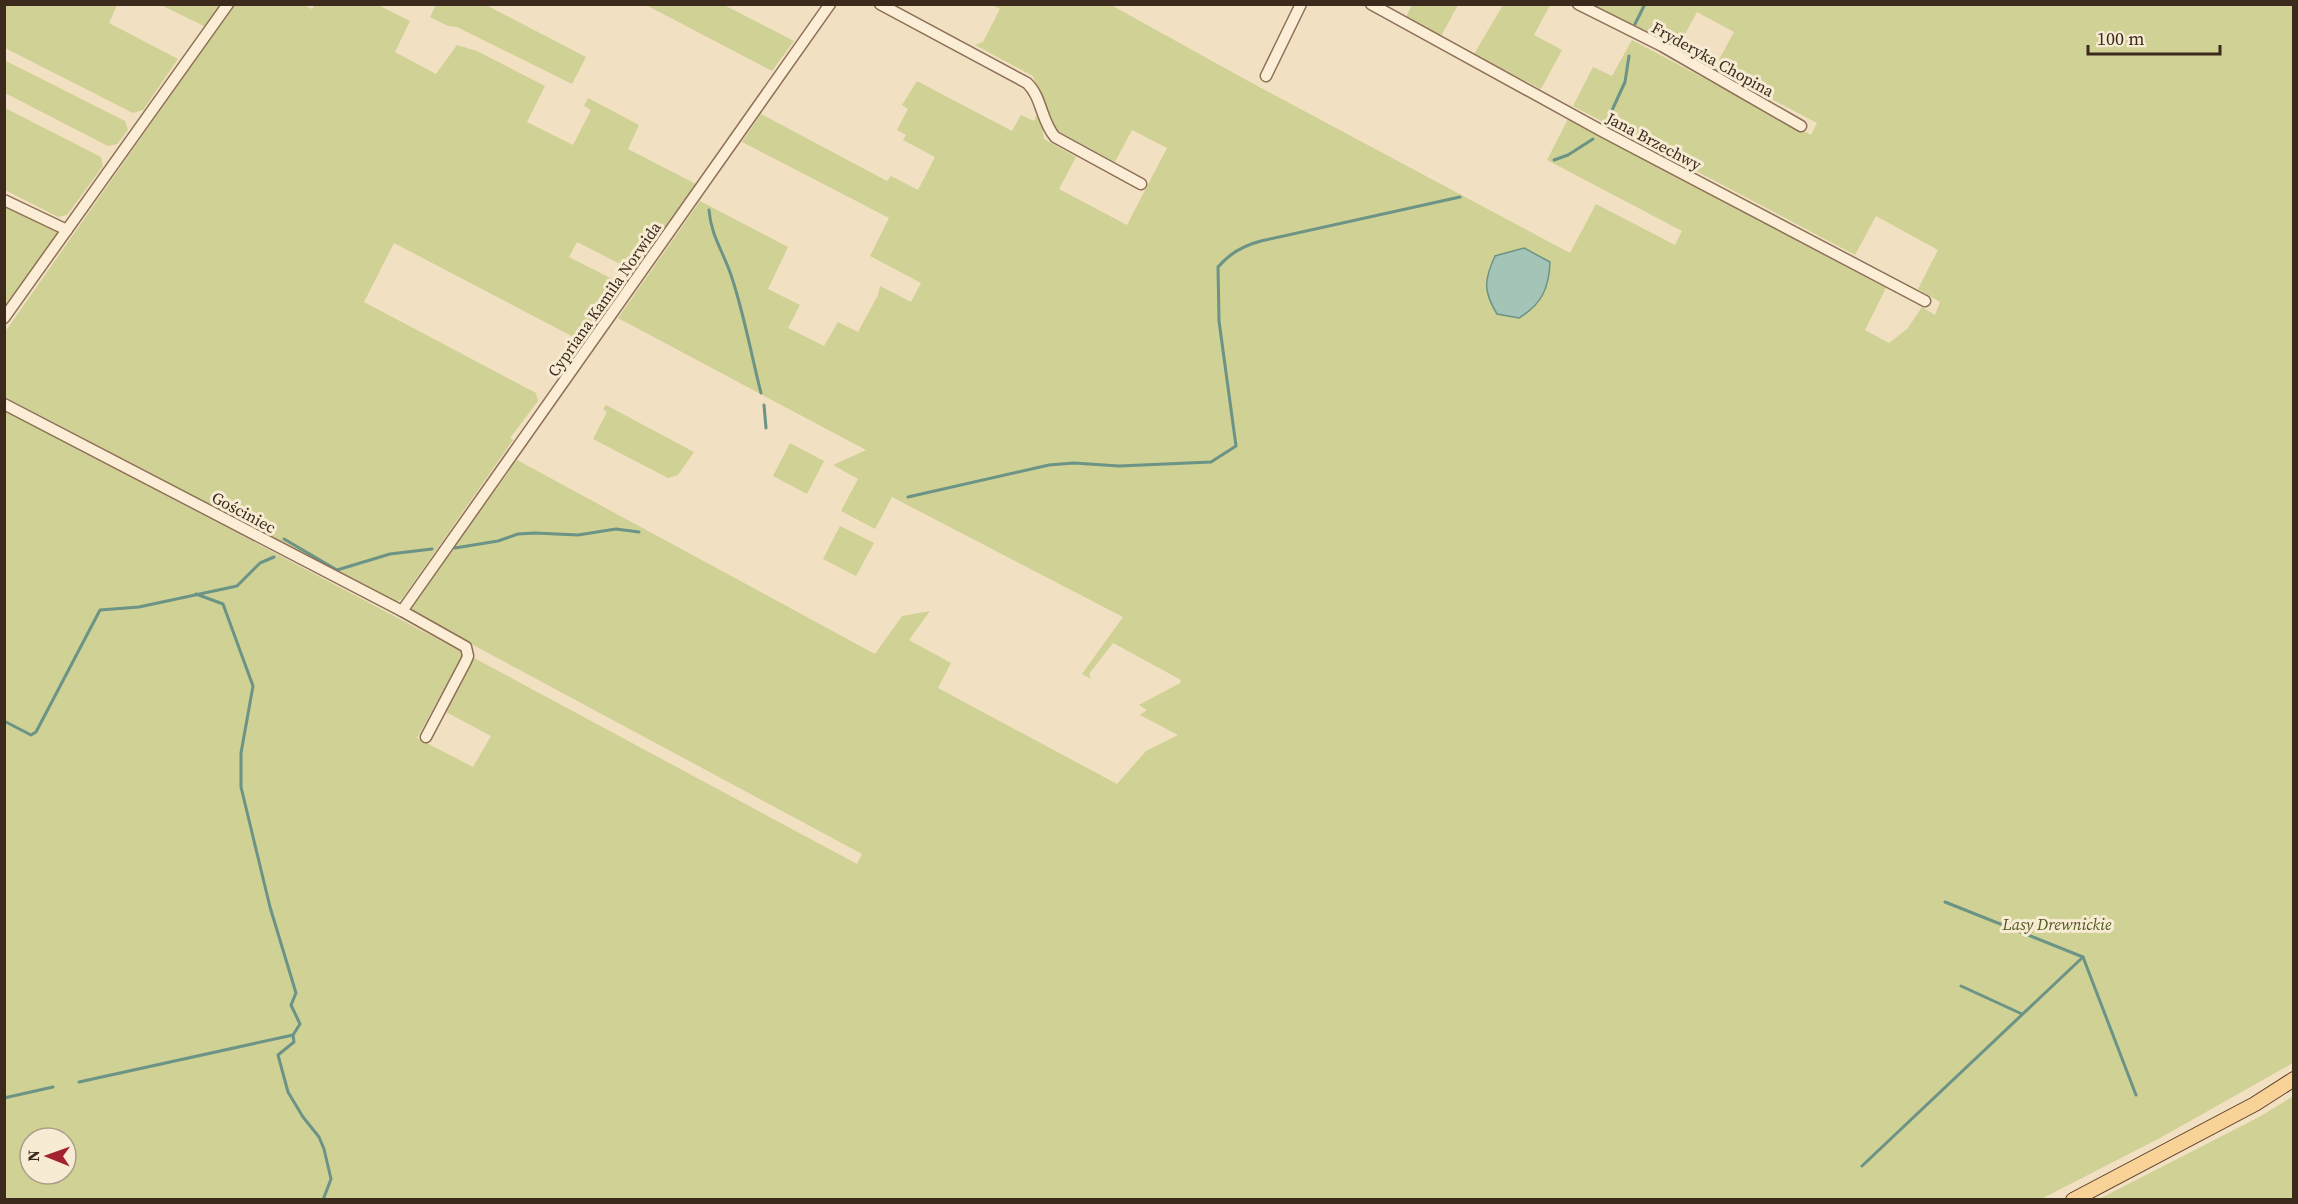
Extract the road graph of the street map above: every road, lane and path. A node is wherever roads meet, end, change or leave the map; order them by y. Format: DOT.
graph roads {
  1 [pos="228,4"];
  2 [pos="830,4"];
  3 [pos="880,4"];
  4 [pos="1301,4"];
  5 [pos="1371,4"];
  6 [pos="1578,4"];
  7 [pos="1266,76"];
  8 [pos="1801,126"];
  9 [pos="1141,184"];
  10 [pos="4,200"];
  11 [pos="67,230"];
  12 [pos="1925,301"];
  13 [pos="4,318"];
  14 [pos="4,404"];
  15 [pos="402,611"];
  16 [pos="426,737"];
  17 [pos="2294,1079"];
  18 [pos="2073,1200"];
  1 -- 11 [label="street"];
  2 -- 15 [label="street, Cypriana Kamila Norwida"];
  3 -- 9 [label="street"];
  4 -- 7 [label="street"];
  5 -- 12 [label="street, Jana Brzechwy"];
  6 -- 8 [label="street, Fryderyka Chopina"];
  10 -- 11 [label="street"];
  11 -- 13 [label="street"];
  14 -- 15 [label="street, Gościniec"];
  15 -- 16 [label="street, Gościniec"];
  17 -- 18 [label="main road"];
}
